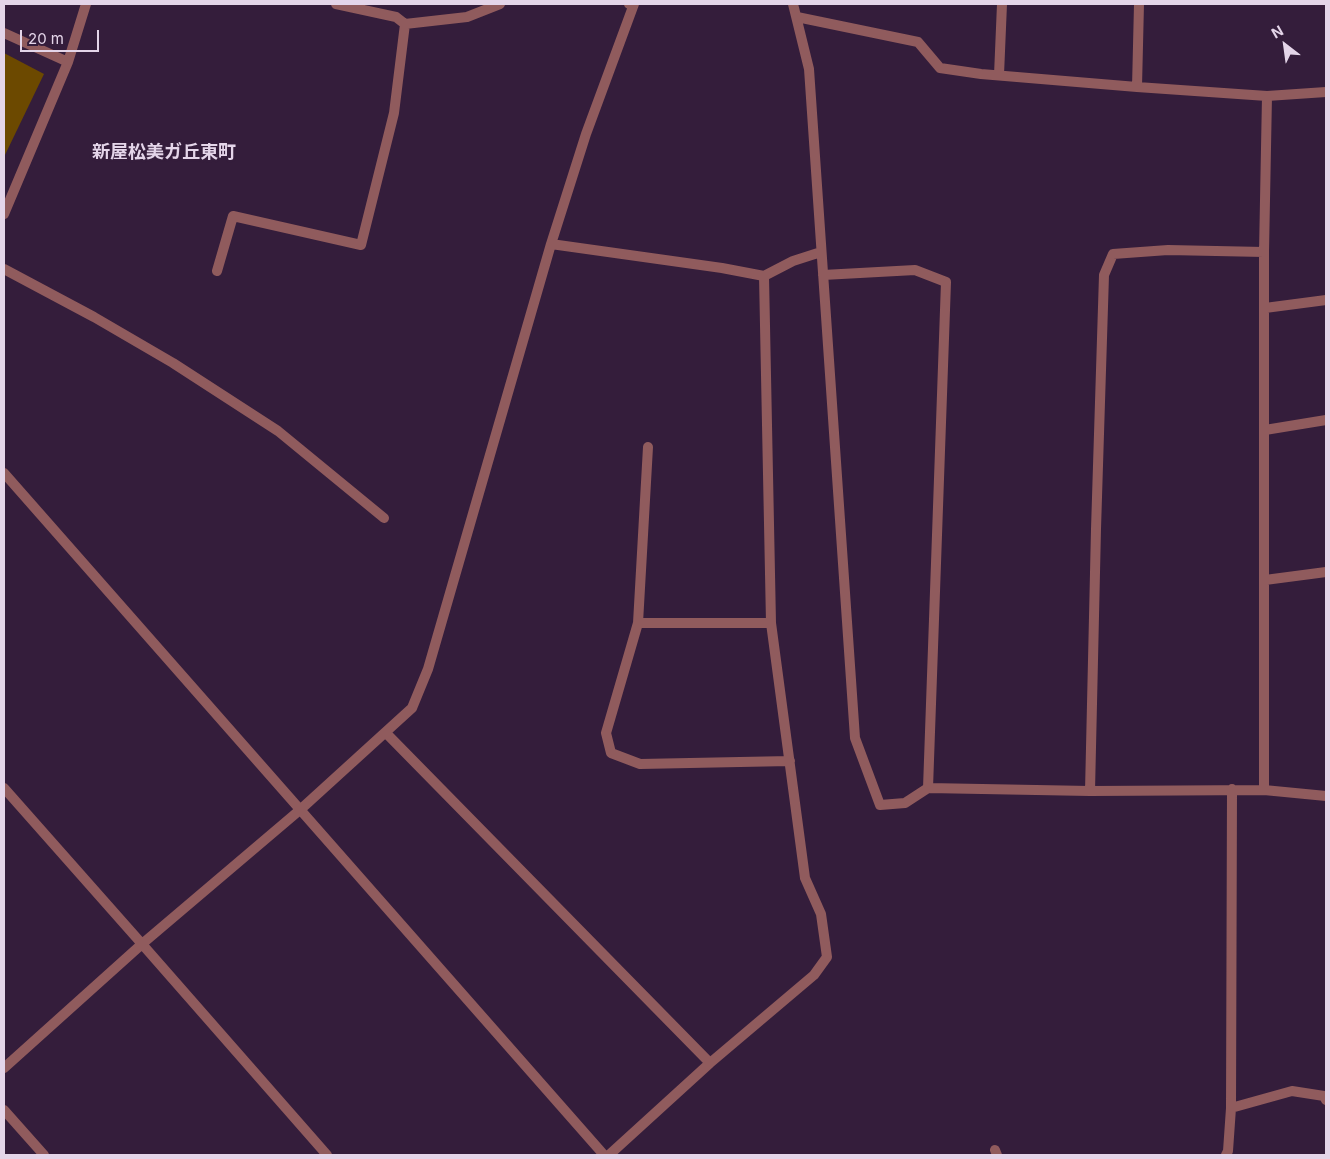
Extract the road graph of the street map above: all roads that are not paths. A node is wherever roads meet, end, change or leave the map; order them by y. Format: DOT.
graph roads {
  1 [pos="86,4"];
  2 [pos="336,4"];
  3 [pos="500,4"];
  4 [pos="629,4"];
  5 [pos="793,4"];
  6 [pos="1002,4"];
  7 [pos="1138,4"];
  8 [pos="797,17"];
  9 [pos="405,24"];
  10 [pos="4,33"];
  11 [pos="68,62"];
  12 [pos="1000,75"];
  13 [pos="1137,87"];
  14 [pos="1326,92"];
  15 [pos="1267,96"];
  16 [pos="4,214"];
  17 [pos="551,244"];
  18 [pos="821,252"];
  19 [pos="1264,252"];
  20 [pos="4,269"];
  21 [pos="217,271"];
  22 [pos="823,275"];
  23 [pos="764,276"];
  24 [pos="1326,300"];
  25 [pos="1264,308"];
  26 [pos="1326,420"];
  27 [pos="1264,430"];
  28 [pos="648,447"];
  29 [pos="4,473"];
  30 [pos="384,518"];
  31 [pos="1326,572"];
  32 [pos="1265,580"];
  33 [pos="771,623"];
  34 [pos="638,624"];
  35 [pos="386,733"];
  36 [pos="790,761"];
  37 [pos="4,788"];
  38 [pos="928,788"];
  39 [pos="1232,790"];
  40 [pos="1264,790"];
  41 [pos="1090,791"];
  42 [pos="1326,796"];
  43 [pos="301,809"];
  44 [pos="142,944"];
  45 [pos="710,1063"];
  46 [pos="4,1068"];
  47 [pos="1326,1100"];
  48 [pos="1231,1108"];
  49 [pos="4,1110"];
  50 [pos="44,1155"];
  51 [pos="327,1155"];
  52 [pos="604,1155"];
  53 [pos="609,1155"];
  54 [pos="1226,1155"];
  1 -- 11 [label="street"];
  2 -- 9 [label="street"];
  3 -- 9 [label="street"];
  4 -- 17 [label="street"];
  5 -- 8 [label="street"];
  6 -- 12 [label="street"];
  7 -- 13 [label="street"];
  8 -- 12 [label="street"];
  8 -- 18 [label="street"];
  9 -- 21 [label="street"];
  10 -- 11 [label="street"];
  11 -- 16 [label="street"];
  12 -- 13 [label="street"];
  13 -- 15 [label="street"];
  14 -- 15 [label="street"];
  15 -- 19 [label="street"];
  17 -- 23 [label="street"];
  17 -- 35 [label="street"];
  18 -- 22 [label="street"];
  18 -- 23 [label="street"];
  19 -- 25 [label="street"];
  19 -- 41 [label="street"];
  20 -- 30 [label="street"];
  22 -- 38 [label="street"];
  22 -- 38 [label="street"];
  23 -- 33 [label="street"];
  24 -- 25 [label="street"];
  25 -- 27 [label="street"];
  26 -- 27 [label="street"];
  27 -- 32 [label="street"];
  28 -- 34 [label="street"];
  29 -- 43 [label="street"];
  31 -- 32 [label="street"];
  32 -- 40 [label="street"];
  33 -- 34 [label="street"];
  33 -- 36 [label="street"];
  34 -- 36 [label="street"];
  35 -- 43 [label="street"];
  35 -- 45 [label="street"];
  36 -- 45 [label="street"];
  37 -- 44 [label="street"];
  38 -- 41 [label="street"];
  39 -- 40 [label="street"];
  39 -- 41 [label="street"];
  39 -- 48 [label="street"];
  40 -- 42 [label="street"];
  43 -- 44 [label="street"];
  43 -- 52 [label="street"];
  44 -- 46 [label="street"];
  44 -- 51 [label="street"];
  45 -- 53 [label="street"];
  47 -- 48 [label="street"];
  48 -- 54 [label="street"];
  49 -- 50 [label="street"];
}
